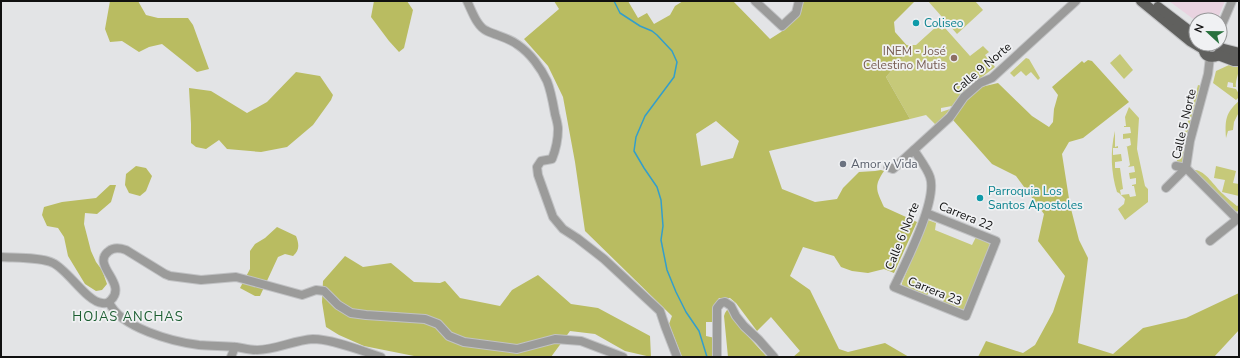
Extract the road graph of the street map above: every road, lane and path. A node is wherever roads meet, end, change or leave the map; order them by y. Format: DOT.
graph roads {
  1 [pos="467,1"];
  2 [pos="755,1"];
  3 [pos="799,1"];
  4 [pos="1076,1"];
  5 [pos="1141,1"];
  6 [pos="1151,1"];
  7 [pos="1232,1"];
  8 [pos="1227,12"];
  9 [pos="1188,30"];
  10 [pos="1188,39"];
  11 [pos="1213,52"];
  12 [pos="1217,52"];
  13 [pos="1228,52"];
  14 [pos="1239,53"];
  15 [pos="1239,61"];
  16 [pos="914,150"];
  17 [pos="1176,166"];
  18 [pos="888,167"];
  19 [pos="1186,168"];
  20 [pos="1166,188"];
  21 [pos="926,214"];
  22 [pos="1238,218"];
  23 [pos="1210,241"];
  24 [pos="1,257"];
  25 [pos="894,287"];
  26 [pos="109,302"];
  27 [pos="966,316"];
  28 [pos="235,347"];
  29 [pos="231,357"];
  30 [pos="381,357"];
  31 [pos="623,357"];
  32 [pos="677,357"];
  33 [pos="717,357"];
  34 [pos="774,357"];
  1 -- 32 [label="street"];
  2 -- 3 [label="street"];
  4 -- 16 [label="street, Calle 9 Norte"];
  5 -- 10 [label="main road"];
  6 -- 9 [label="main road"];
  7 -- 8 [label="street"];
  11 -- 19 [label="street, Calle 5 Norte"];
  12 -- 15 [label="main road"];
  13 -- 14 [label="main road"];
  16 -- 18 [label="street, Calle 9 Norte"];
  16 -- 21 [label="street, Calle 6 Norte"];
  17 -- 19 [label="street"];
  19 -- 20 [label="street, Calle 5 Norte"];
  19 -- 22 [label="street"];
  21 -- 25 [label="street, Calle 6 Norte"];
  21 -- 27 [label="street, Carrera 22"];
  22 -- 23 [label="street"];
  24 -- 26 [label="street"];
  25 -- 27 [label="street, Carrera 23"];
  26 -- 28 [label="street"];
  26 -- 31 [label="street"];
  28 -- 29 [label="street"];
  28 -- 30 [label="street"];
  33 -- 34 [label="street"];
}
